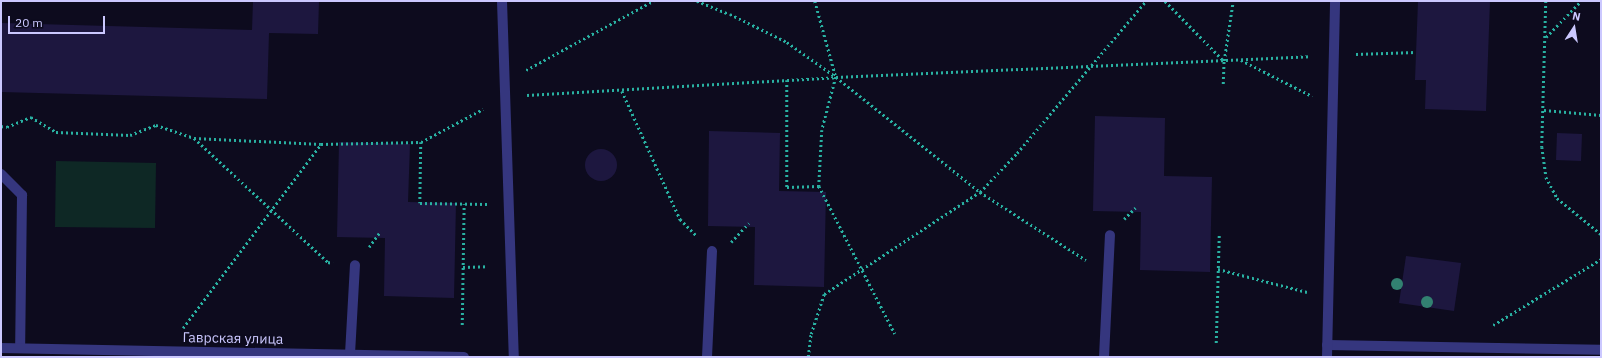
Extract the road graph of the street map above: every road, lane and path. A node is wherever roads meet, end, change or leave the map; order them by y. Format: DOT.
graph roads {
  1 [pos="502,1"];
  2 [pos="653,1"];
  3 [pos="697,1"];
  4 [pos="815,1"];
  5 [pos="1146,1"];
  6 [pos="1165,1"];
  7 [pos="1233,1"];
  8 [pos="1335,1"];
  9 [pos="1546,1"];
  10 [pos="1581,1"];
  11 [pos="1545,37"];
  12 [pos="1416,52"];
  13 [pos="1335,55"];
  14 [pos="1241,60"];
  15 [pos="1224,61"];
  16 [pos="1088,67"];
  17 [pos="836,77"];
  18 [pos="787,80"];
  19 [pos="505,82"];
  20 [pos="1223,84"];
  21 [pos="622,91"];
  22 [pos="505,97"];
  23 [pos="1332,107"];
  24 [pos="1544,110"];
  25 [pos="1601,115"];
  26 [pos="1,126"];
  27 [pos="194,138"];
  28 [pos="421,142"];
  29 [pos="321,144"];
  30 [pos="1,174"];
  31 [pos="819,186"];
  32 [pos="980,192"];
  33 [pos="464,204"];
  34 [pos="509,204"];
  35 [pos="273,208"];
  36 [pos="749,223"];
  37 [pos="1219,233"];
  38 [pos="1601,234"];
  39 [pos="1110,235"];
  40 [pos="712,251"];
  41 [pos="1601,259"];
  42 [pos="355,265"];
  43 [pos="1218,269"];
  44 [pos="862,270"];
  45 [pos="1108,274"];
  46 [pos="1328,298"];
  47 [pos="462,325"];
  48 [pos="1488,327"];
  49 [pos="895,334"];
  50 [pos="1216,343"];
  51 [pos="1327,345"];
  52 [pos="1,348"];
  53 [pos="20,348"];
  54 [pos="1601,350"];
  55 [pos="166,354"];
  56 [pos="350,354"];
  57 [pos="464,357"];
  58 [pos="514,357"];
  59 [pos="707,357"];
  60 [pos="808,357"];
  61 [pos="1104,357"];
  62 [pos="1327,357"];
  1 -- 19 [label="street"];
  2 -- 19 [label="path"];
  3 -- 17 [label="path"];
  4 -- 17 [label="path"];
  5 -- 16 [label="path"];
  6 -- 15 [label="path"];
  7 -- 15 [label="path"];
  8 -- 13 [label="street"];
  9 -- 11 [label="path"];
  10 -- 11 [label="path"];
  11 -- 24 [label="path"];
  12 -- 13 [label="path"];
  13 -- 14 [label="path"];
  13 -- 23 [label="street"];
  14 -- 15 [label="path"];
  14 -- 23 [label="path"];
  15 -- 16 [label="path"];
  15 -- 20 [label="path"];
  16 -- 17 [label="path"];
  16 -- 32 [label="path"];
  17 -- 18 [label="path"];
  17 -- 31 [label="path"];
  17 -- 32 [label="path"];
  18 -- 21 [label="path"];
  18 -- 31 [label="path"];
  19 -- 22 [label="street"];
  21 -- 22 [label="path"];
  21 -- 40 [label="path"];
  22 -- 28 [label="path"];
  22 -- 34 [label="street"];
  23 -- 46 [label="street"];
  24 -- 25 [label="path"];
  24 -- 38 [label="path"];
  26 -- 27 [label="path"];
  27 -- 29 [label="path"];
  27 -- 35 [label="path"];
  28 -- 29 [label="path"];
  28 -- 33 [label="path"];
  29 -- 35 [label="path"];
  30 -- 53 [label="street"];
  31 -- 44 [label="path"];
  32 -- 44 [label="path"];
  32 -- 45 [label="path"];
  33 -- 34 [label="path"];
  33 -- 47 [label="path"];
  34 -- 58 [label="street"];
  35 -- 42 [label="path"];
  35 -- 55 [label="path"];
  36 -- 40 [label="path"];
  37 -- 43 [label="path"];
  39 -- 45 [label="street"];
  40 -- 59 [label="street"];
  41 -- 48 [label="path"];
  42 -- 56 [label="street"];
  43 -- 46 [label="path"];
  43 -- 50 [label="path"];
  44 -- 49 [label="path"];
  44 -- 60 [label="path"];
  45 -- 61 [label="street"];
  46 -- 51 [label="street"];
  51 -- 54 [label="street"];
  51 -- 62 [label="street"];
  52 -- 53 [label="street, Гаврская улица"];
  53 -- 55 [label="street, Гаврская улица"];
  55 -- 56 [label="street, Гаврская улица"];
  56 -- 57 [label="street, Гаврская улица"];
}
